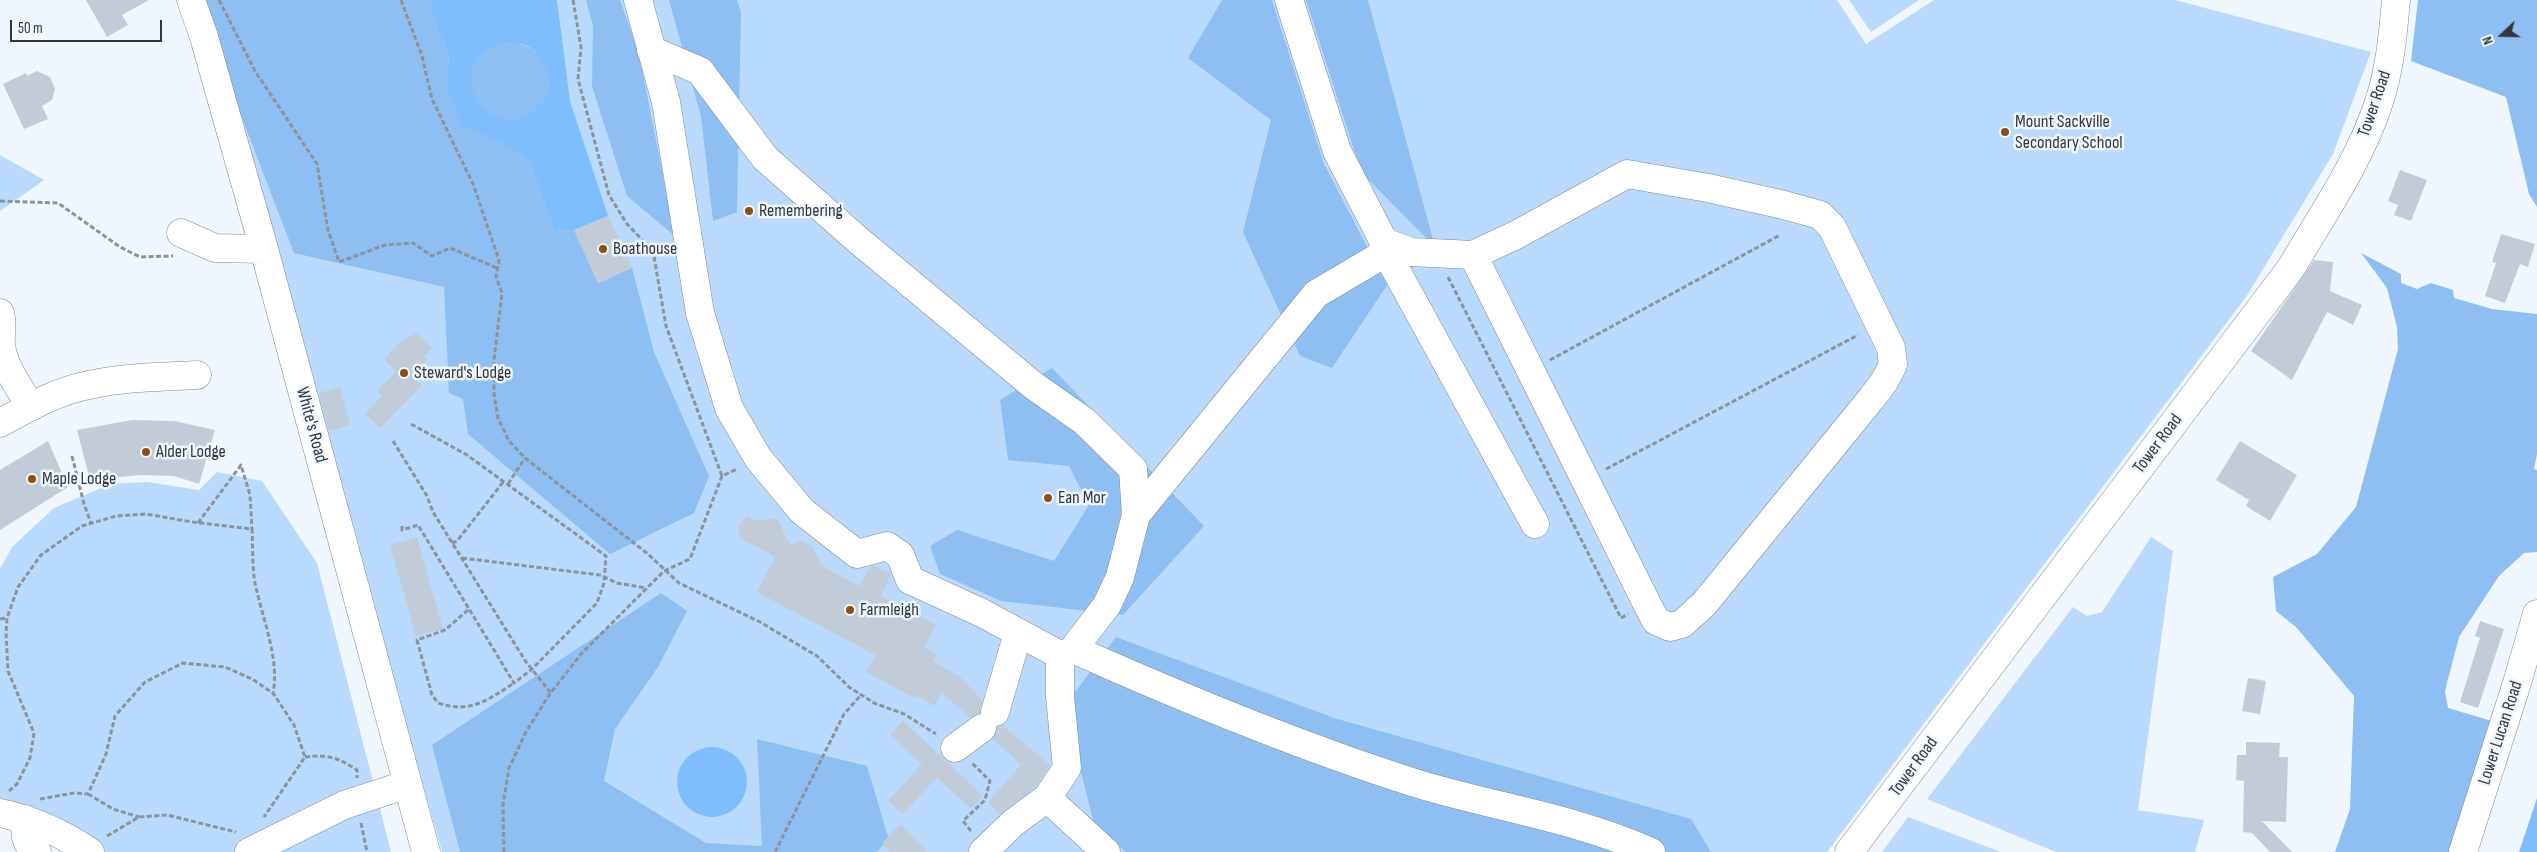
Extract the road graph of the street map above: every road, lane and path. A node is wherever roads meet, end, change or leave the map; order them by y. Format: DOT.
graph roads {
  1 [pos="191,0"];
  2 [pos="219,0"];
  3 [pos="401,0"];
  4 [pos="573,0"];
  5 [pos="638,0"];
  6 [pos="1289,0"];
  7 [pos="2396,0"];
  8 [pos="651,50"];
  9 [pos="0,200"];
  10 [pos="1780,235"];
  11 [pos="179,244"];
  12 [pos="1389,244"];
  13 [pos="264,249"];
  14 [pos="1473,255"];
  15 [pos="497,268"];
  16 [pos="1445,270"];
  17 [pos="0,312"];
  18 [pos="1879,324"];
  19 [pos="1530,371"];
  20 [pos="197,375"];
  21 [pos="1503,386"];
  22 [pos="31,407"];
  23 [pos="0,423"];
  24 [pos="411,424"];
  25 [pos="393,441"];
  26 [pos="72,456"];
  27 [pos="525,458"];
  28 [pos="758,458"];
  29 [pos="722,476"];
  30 [pos="1585,480"];
  31 [pos="504,481"];
  32 [pos="508,484"];
  33 [pos="1558,494"];
  34 [pos="1136,516"];
  35 [pos="91,523"];
  36 [pos="198,523"];
  37 [pos="1535,524"];
  38 [pos="402,526"];
  39 [pos="252,529"];
  40 [pos="452,543"];
  41 [pos="462,558"];
  42 [pos="664,571"];
  43 [pos="605,577"];
  44 [pos="647,588"];
  45 [pos="1647,604"];
  46 [pos="468,610"];
  47 [pos="2537,614"];
  48 [pos="7,618"];
  49 [pos="0,619"];
  50 [pos="1018,633"];
  51 [pos="1067,652"];
  52 [pos="530,670"];
  53 [pos="514,683"];
  54 [pos="273,693"];
  55 [pos="551,693"];
  56 [pos="861,695"];
  57 [pos="956,748"];
  58 [pos="305,757"];
  59 [pos="408,784"];
  60 [pos="88,794"];
  61 [pos="1047,798"];
  62 [pos="355,801"];
  63 [pos="17,806"];
  64 [pos="139,817"];
  65 [pos="261,822"];
  66 [pos="245,842"];
  67 [pos="76,849"];
  68 [pos="984,850"];
  69 [pos="37,852"];
  70 [pos="426,852"];
  71 [pos="504,852"];
  72 [pos="775,852"];
  73 [pos="1106,852"];
  74 [pos="1650,852"];
  75 [pos="1849,852"];
  76 [pos="2462,852"];
  1 -- 13 [label="street, White's Road"];
  2 -- 15 [label="path"];
  3 -- 15 [label="path"];
  4 -- 29 [label="path"];
  5 -- 8 [label="street"];
  6 -- 12 [label="street"];
  7 -- 75 [label="street, Tower Road"];
  8 -- 28 [label="street"];
  8 -- 34 [label="street"];
  9 -- 11 [label="path"];
  10 -- 19 [label="path"];
  11 -- 13 [label="street"];
  12 -- 14 [label="street"];
  12 -- 34 [label="street"];
  12 -- 37 [label="street"];
  13 -- 59 [label="street, White's Road"];
  14 -- 18 [label="street"];
  14 -- 19 [label="street"];
  15 -- 27 [label="path"];
  16 -- 21 [label="path"];
  17 -- 22 [label="street"];
  18 -- 30 [label="path"];
  18 -- 45 [label="street"];
  19 -- 21 [label="path"];
  19 -- 30 [label="street"];
  20 -- 22 [label="street"];
  21 -- 33 [label="path"];
  22 -- 23 [label="street"];
  24 -- 31 [label="path"];
  25 -- 40 [label="path"];
  26 -- 35 [label="path"];
  27 -- 32 [label="path"];
  27 -- 42 [label="path"];
  28 -- 29 [label="path"];
  28 -- 50 [label="street"];
  29 -- 42 [label="path"];
  30 -- 33 [label="path"];
  30 -- 45 [label="street"];
  31 -- 32 [label="path"];
  31 -- 40 [label="path"];
  32 -- 43 [label="path"];
  33 -- 45 [label="path"];
  34 -- 51 [label="street"];
  35 -- 36 [label="path"];
  35 -- 48 [label="path"];
  36 -- 39 [label="path"];
  36 -- 39 [label="path"];
  38 -- 46 [label="path"];
  39 -- 54 [label="path"];
  40 -- 41 [label="path"];
  41 -- 43 [label="path"];
  41 -- 52 [label="path"];
  42 -- 44 [label="path"];
  42 -- 56 [label="path"];
  43 -- 44 [label="path"];
  43 -- 52 [label="path"];
  44 -- 55 [label="path"];
  46 -- 53 [label="path"];
  46 -- 53 [label="path"];
  47 -- 76 [label="street, Lower Lucan Road"];
  48 -- 49 [label="path"];
  48 -- 63 [label="path"];
  50 -- 51 [label="street"];
  50 -- 57 [label="street"];
  51 -- 61 [label="street"];
  51 -- 74 [label="street"];
  52 -- 53 [label="path"];
  52 -- 55 [label="path"];
  54 -- 58 [label="path"];
  54 -- 60 [label="path"];
  55 -- 71 [label="path"];
  56 -- 57 [label="path"];
  56 -- 72 [label="path"];
  57 -- 68 [label="path"];
  58 -- 62 [label="path"];
  58 -- 65 [label="path"];
  59 -- 62 [label="street"];
  59 -- 70 [label="street, White's Road"];
  60 -- 63 [label="path"];
  60 -- 64 [label="path"];
  61 -- 68 [label="street"];
  61 -- 73 [label="street"];
  62 -- 66 [label="street"];
  63 -- 67 [label="street"];
  63 -- 69 [label="street"];
  64 -- 66 [label="path"];
  64 -- 67 [label="path"];
}
